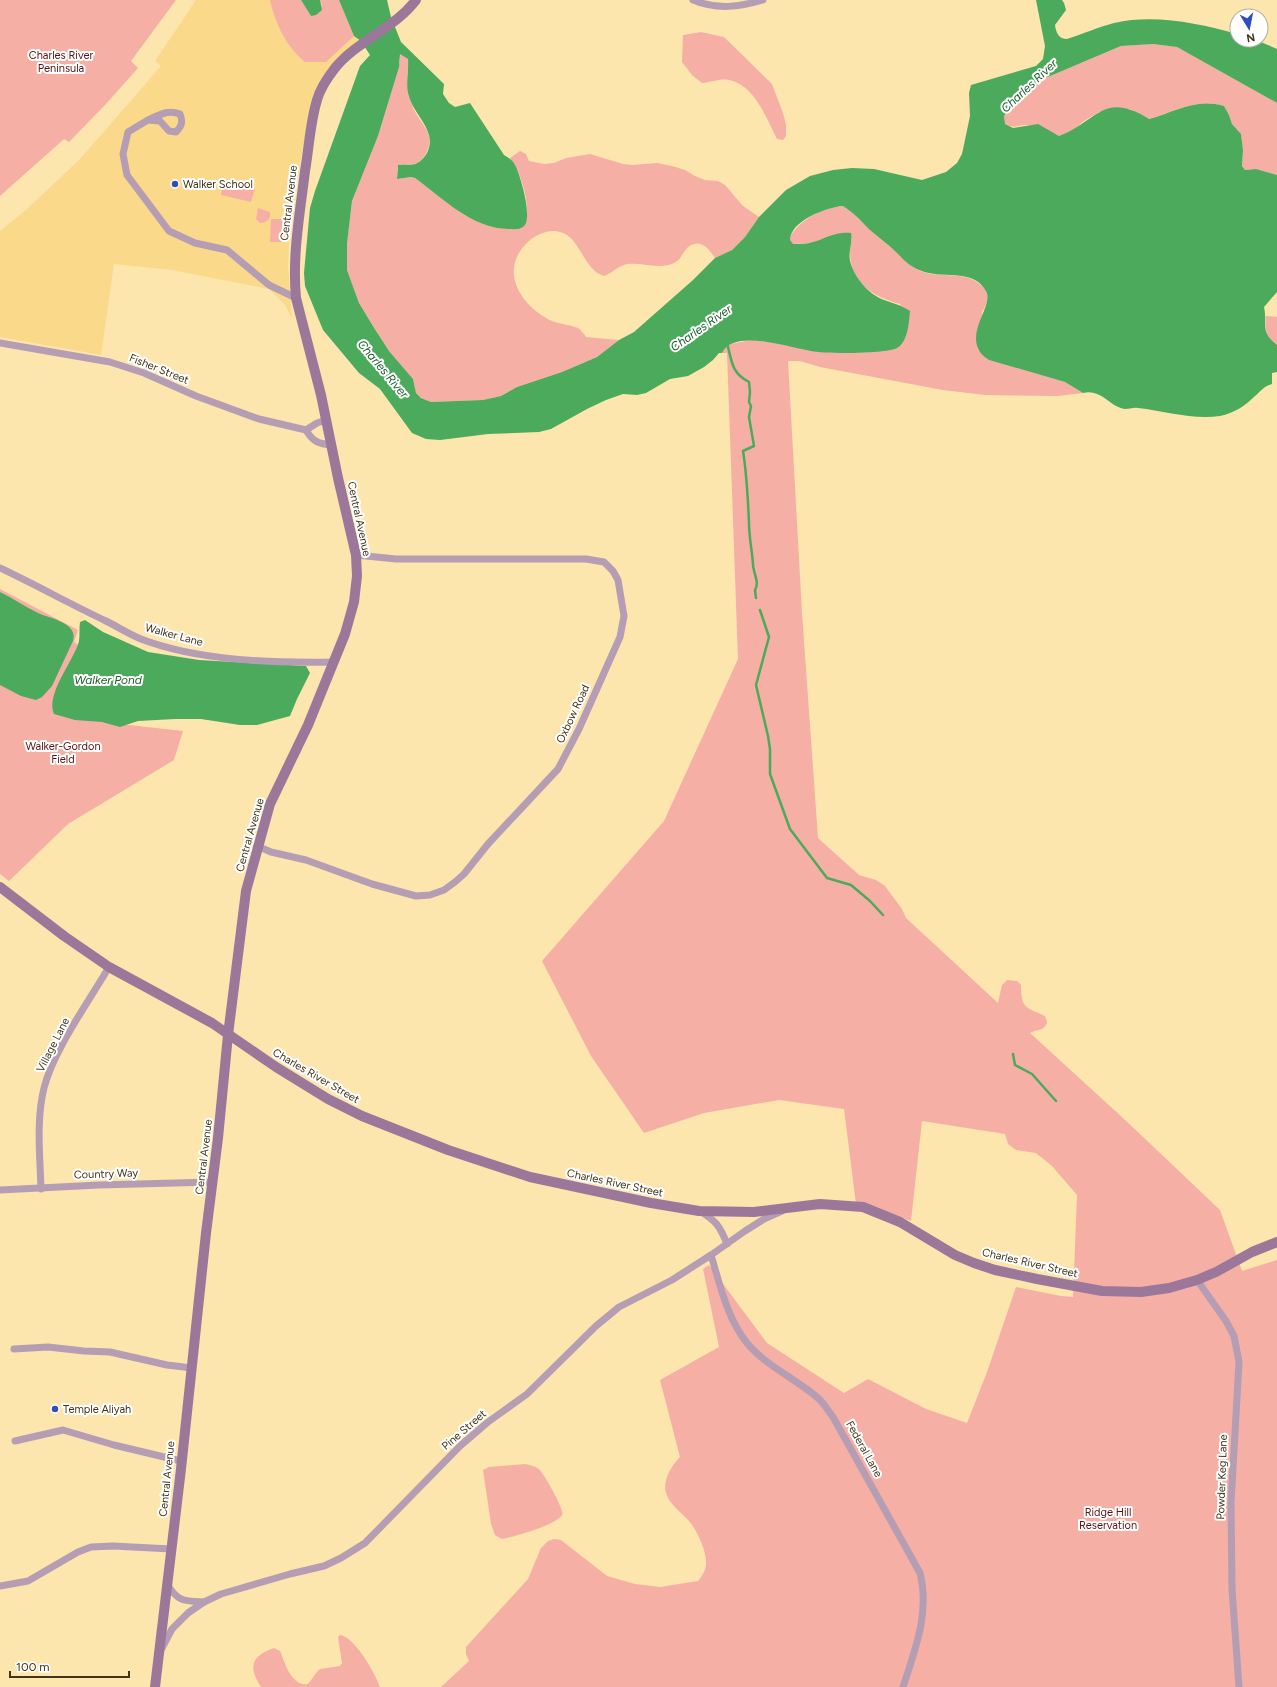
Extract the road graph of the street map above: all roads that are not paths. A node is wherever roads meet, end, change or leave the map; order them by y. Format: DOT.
graph roads {
  1 [pos="416,0"];
  2 [pos="693,0"];
  3 [pos="763,0"];
  4 [pos="148,120"];
  5 [pos="296,298"];
  6 [pos="0,343"];
  7 [pos="326,420"];
  8 [pos="306,430"];
  9 [pos="332,445"];
  10 [pos="356,555"];
  11 [pos="0,568"];
  12 [pos="334,662"];
  13 [pos="257,846"];
  14 [pos="0,887"];
  15 [pos="109,967"];
  16 [pos="228,1035"];
  17 [pos="213,1182"];
  18 [pos="41,1188"];
  19 [pos="0,1190"];
  20 [pos="788,1208"];
  21 [pos="699,1211"];
  22 [pos="1277,1242"];
  23 [pos="727,1244"];
  24 [pos="711,1255"];
  25 [pos="1196,1280"];
  26 [pos="14,1349"];
  27 [pos="192,1368"];
  28 [pos="15,1441"];
  29 [pos="181,1461"];
  30 [pos="171,1549"];
  31 [pos="167,1584"];
  32 [pos="0,1586"];
  33 [pos="204,1602"];
  34 [pos="160,1652"];
  35 [pos="155,1687"];
  36 [pos="903,1687"];
  37 [pos="1239,1687"];
  1 -- 5 [label="main road, Central Avenue"];
  2 -- 3 [label="street"];
  4 -- 4 [label="street"];
  4 -- 5 [label="street"];
  5 -- 7 [label="main road, Central Avenue"];
  6 -- 8 [label="street, Fisher Street"];
  7 -- 8 [label="street"];
  7 -- 9 [label="main road, Central Avenue"];
  8 -- 9 [label="street"];
  9 -- 10 [label="main road, Central Avenue"];
  10 -- 12 [label="main road, Central Avenue"];
  10 -- 13 [label="street, Oxbow Road"];
  11 -- 12 [label="street, Walker Lane"];
  12 -- 13 [label="main road, Central Avenue"];
  13 -- 16 [label="main road, Central Avenue"];
  14 -- 15 [label="main road, Charles River Street"];
  15 -- 16 [label="main road, Charles River Street"];
  15 -- 18 [label="street, Village Lane"];
  16 -- 17 [label="main road, Central Avenue"];
  16 -- 21 [label="main road, Charles River Street"];
  17 -- 18 [label="street, Country Way"];
  17 -- 27 [label="main road, Central Avenue"];
  18 -- 19 [label="street, Country Way"];
  20 -- 21 [label="main road, Charles River Street"];
  20 -- 23 [label="street, Pine Street"];
  20 -- 25 [label="main road, Charles River Street"];
  21 -- 23 [label="street"];
  22 -- 25 [label="main road, Charles River Street"];
  23 -- 24 [label="street, Pine Street"];
  24 -- 33 [label="street, Pine Street"];
  24 -- 36 [label="street, Federal Lane"];
  25 -- 37 [label="street, Powder Keg Lane"];
  26 -- 27 [label="street"];
  27 -- 29 [label="main road, Central Avenue"];
  28 -- 29 [label="street"];
  29 -- 30 [label="main road, Central Avenue"];
  30 -- 31 [label="main road, Central Avenue"];
  30 -- 32 [label="street"];
  31 -- 33 [label="street"];
  31 -- 34 [label="main road, Central Avenue"];
  33 -- 34 [label="street, Pine Street"];
  34 -- 35 [label="main road, Central Avenue"];
}
